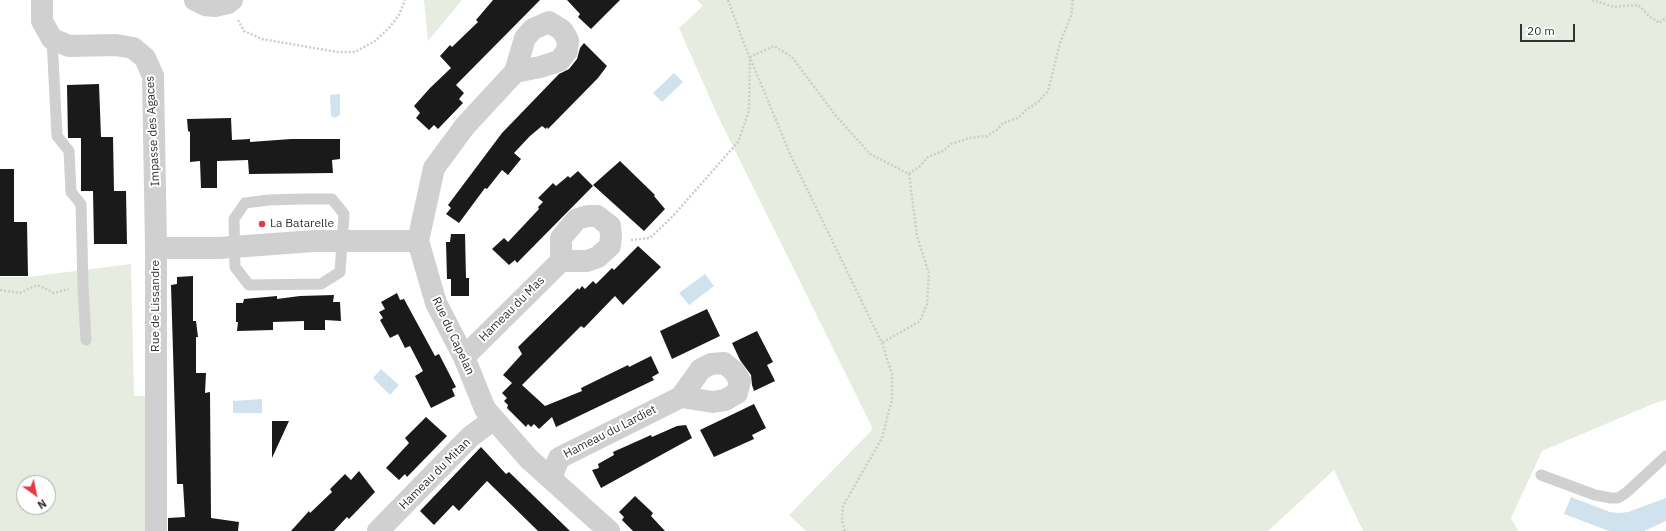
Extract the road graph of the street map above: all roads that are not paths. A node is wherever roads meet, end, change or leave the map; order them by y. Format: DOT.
graph roads {
  1 [pos="42,0"];
  2 [pos="195,0"];
  3 [pos="230,2"];
  4 [pos="52,39"];
  5 [pos="515,72"];
  6 [pos="343,241"];
  7 [pos="418,242"];
  8 [pos="234,247"];
  9 [pos="156,248"];
  10 [pos="561,261"];
  11 [pos="86,340"];
  12 [pos="464,357"];
  13 [pos="681,397"];
  14 [pos="494,419"];
  15 [pos="1666,456"];
  16 [pos="1541,475"];
  17 [pos="551,478"];
  18 [pos="156,531"];
  19 [pos="378,531"];
  20 [pos="609,531"];
  1 -- 4 [label="street"];
  2 -- 3 [label="street"];
  4 -- 9 [label="street, Impasse des Agaces"];
  4 -- 11 [label="lane"];
  5 -- 7 [label="street, Rue du Capelan"];
  6 -- 7 [label="street, Rue de Lissandre"];
  6 -- 8 [label="street, Rue de Lissandre"];
  6 -- 8 [label="lane"];
  6 -- 8 [label="lane"];
  7 -- 12 [label="street, Rue du Capelan"];
  8 -- 9 [label="street, Rue de Lissandre"];
  9 -- 18 [label="street, Rue de Lissandre"];
  10 -- 10 [label="street"];
  10 -- 12 [label="street, Hameau du Mas"];
  12 -- 14 [label="street, Rue du Capelan"];
  13 -- 17 [label="street, Hameau du Lardiet"];
  14 -- 17 [label="street, Rue du Capelan"];
  14 -- 19 [label="street, Hameau du Mitan"];
  15 -- 16 [label="lane"];
  17 -- 20 [label="street, Rue du Capelan"];
}
